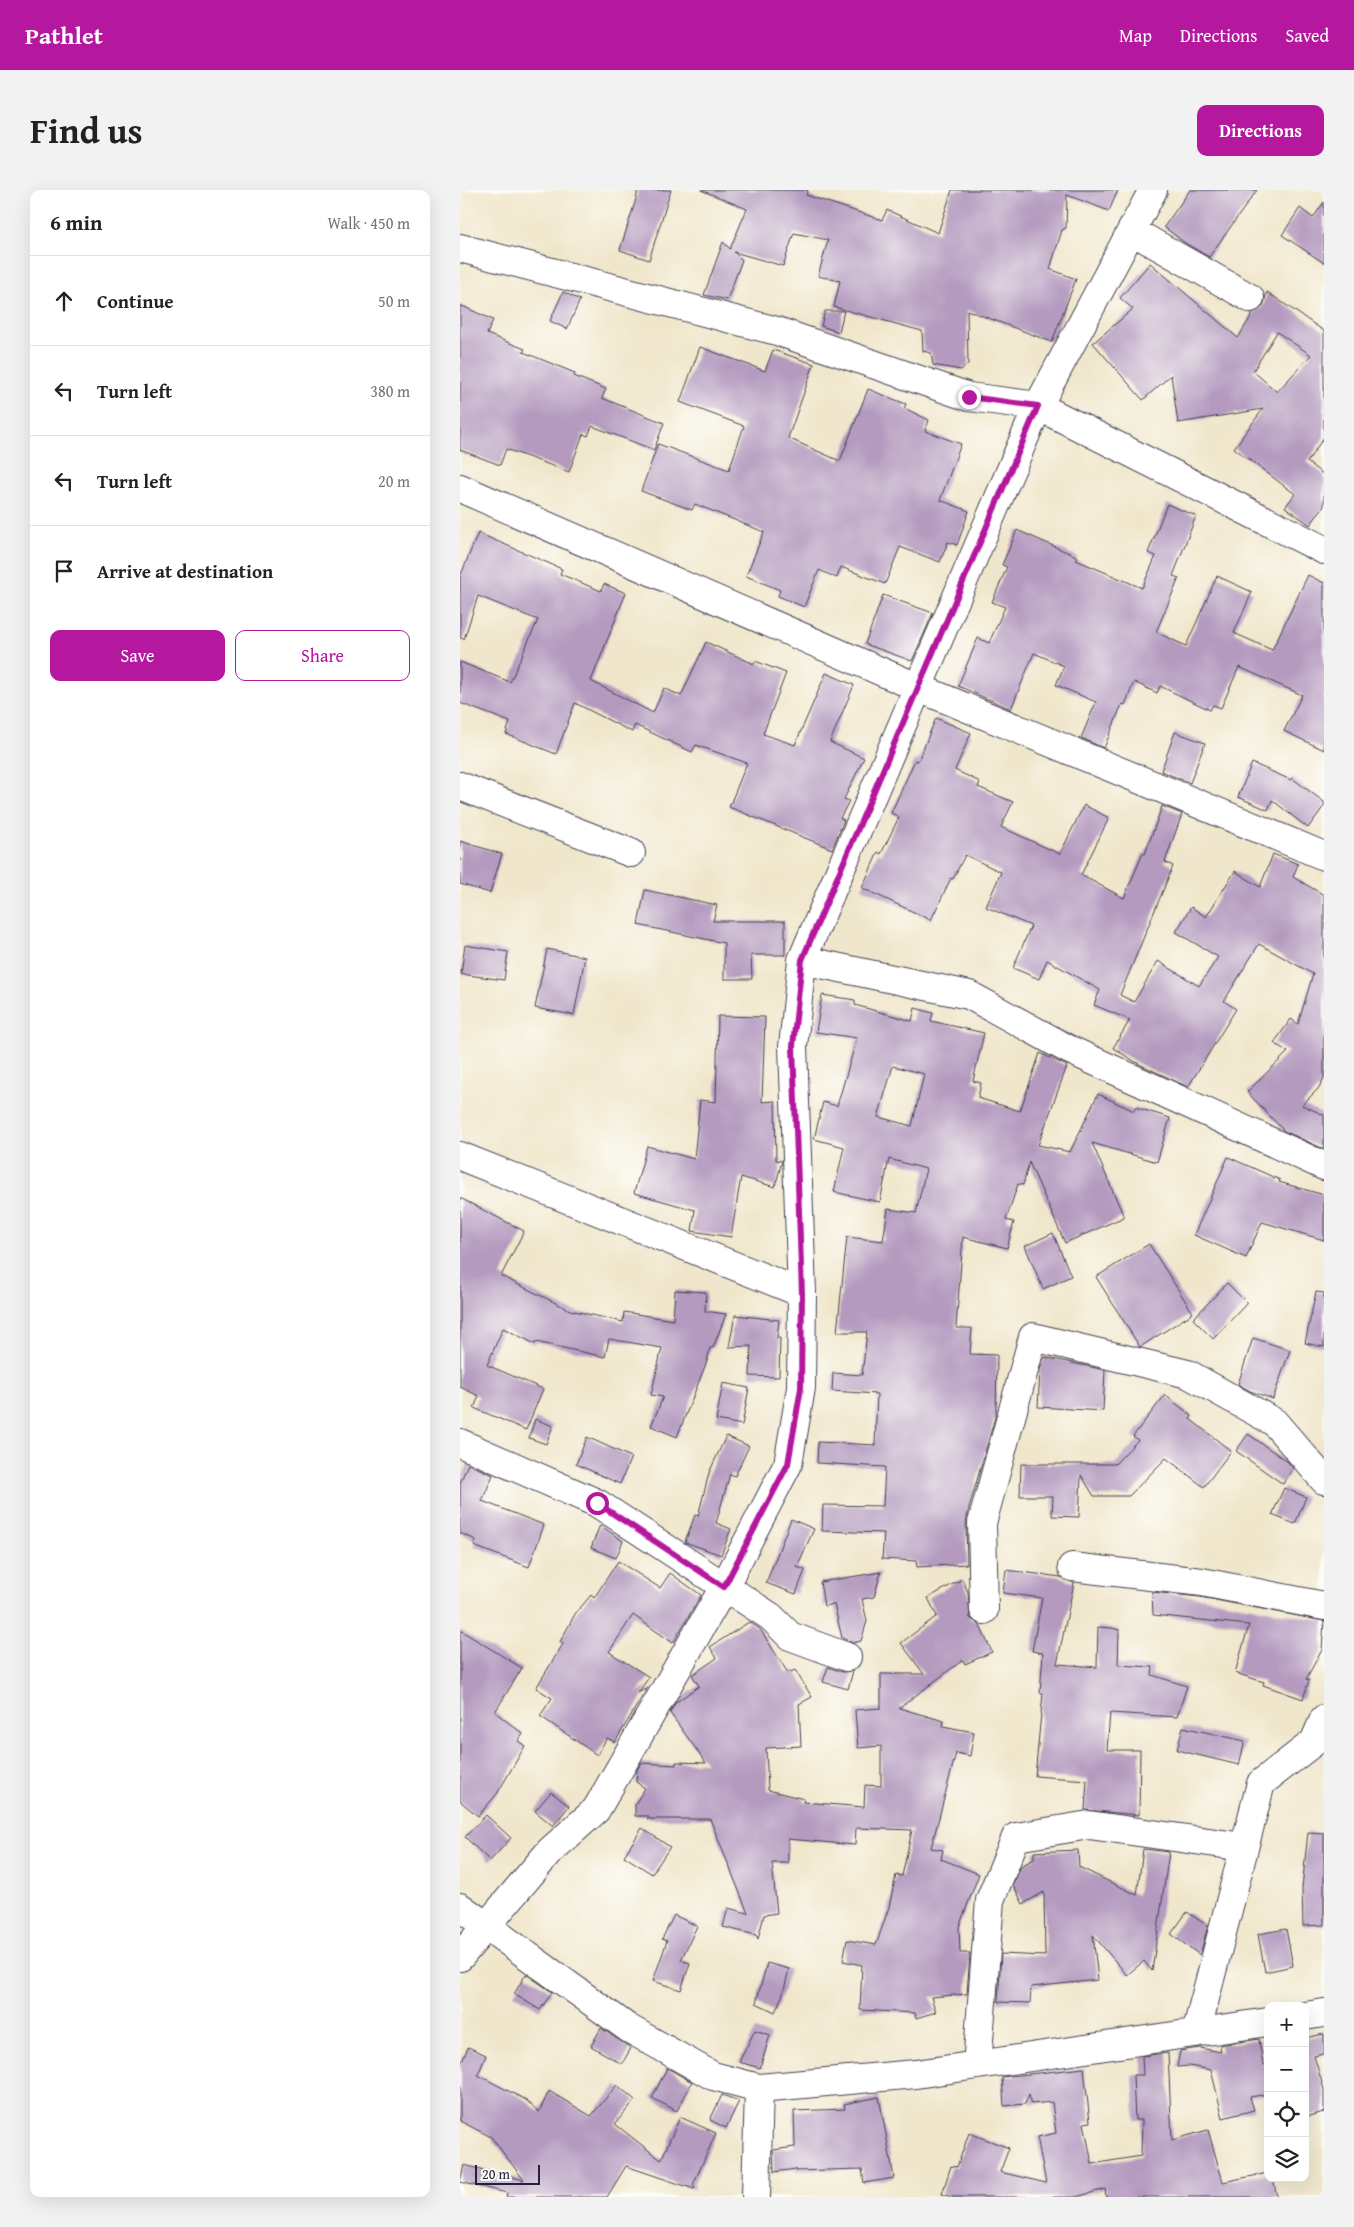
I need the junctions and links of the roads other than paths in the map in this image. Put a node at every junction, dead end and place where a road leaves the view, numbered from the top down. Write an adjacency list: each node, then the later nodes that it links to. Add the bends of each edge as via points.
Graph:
1 (1153, 190): 2 (street)
2 (1132, 231): 4 (street); 5 (street)
3 (460, 248): 5 (street, via 776,331 969,397)
4 (1250, 298)
5 (1038, 406): 7 (street); 8 (street)
6 (460, 488): 8 (street)
7 (1324, 550)
8 (919, 688): 11 (street); 12 (street)
9 (460, 786): 10 (street)
10 (631, 853)
11 (1324, 856)
12 (802, 960): 14 (street, via 969,995 1068,1049); 15 (street, via 793,1046)
13 (460, 1156): 15 (street)
14 (1324, 1166)
15 (802, 1294): 19 (street, via 801,1388 788,1464)
16 (460, 1443): 19 (street, via 597,1503)
17 (1324, 1480): 21 (street, via 1274,1422 1188,1374 1033,1337 982,1523)
18 (1072, 1567): 20 (street, via 1202,1582)
19 (724, 1587): 22 (street, via 771,1617 790,1636); 26 (street, via 596,1810 550,1852)
20 (1324, 1606)
21 (984, 1610)
22 (847, 1657)
23 (1324, 1719): 24 (street, via 1314,1742 1261,1783)
24 (1244, 1848): 31 (street); 32 (street, via 1088,1825 1016,1837 990,1900)
25 (460, 1907): 26 (street)
26 (487, 1927): 27 (street); 33 (street, via 628,2028 713,2076)
27 (460, 1957)
28 (1324, 2013): 29 (street)
29 (1309, 2015)
30 (1264, 2023): 31 (street)
31 (1196, 2033): 32 (street)
32 (977, 2065): 33 (street, via 916,2074)
33 (759, 2088): 34 (street)
34 (756, 2197)

